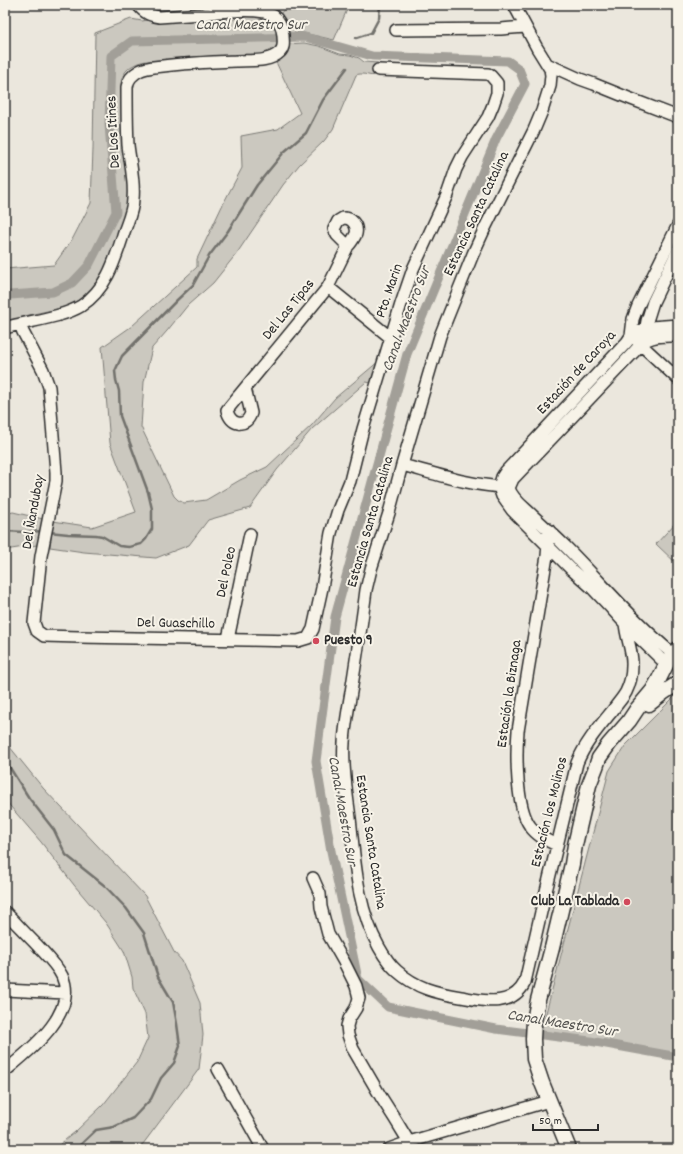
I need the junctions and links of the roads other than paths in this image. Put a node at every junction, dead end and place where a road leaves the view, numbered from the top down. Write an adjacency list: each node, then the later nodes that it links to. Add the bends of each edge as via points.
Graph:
1 (514, 5): 3 (street, Estancia Santa Catalina)
2 (139, 7): 13 (street, De Los Itines, via 150,15 159,17 206,14 234,16 255,11 268,14 274,16 281,24 284,44 279,53 268,58 147,68 129,79 128,144 133,198 131,212 109,274 102,286 80,306 61,314)
3 (525, 28): 4 (street); 5 (street, Estancia Santa Catalina)
4 (396, 30)
5 (548, 64): 7 (street); 23 (street, Estancia Santa Catalina, via 551,80 542,111 484,230 440,336)
6 (378, 70): 19 (street, Pto. Marin, via 488,74 494,79 497,88 488,117 456,169 447,195 413,269)
7 (678, 117)
8 (678, 225): 17 (street, Estación de Caroya, via 638,306)
9 (348, 246): 11 (street, Del Las Tipas)
10 (678, 250): 12 (street, Estación de Caroya)
11 (328, 287): 19 (street); 22 (street, Del Las Tipas)
12 (651, 309): 14 (street, via 658,319); 16 (street, Estación de Caroya)
13 (20, 324): 15 (street, De Los Itines); 30 (street, Del Ñandubay, via 43,370 51,395 56,481 41,556 34,623 37,631)
14 (673, 325): 16 (street)
15 (5, 328)
16 (646, 328): 17 (street); 20 (street, Estación de Caroya)
17 (631, 336): 20 (street); 24 (street, Estación de Caroya, via 622,349 506,470 502,477)
18 (678, 336): 20 (street, via 649,338)
19 (391, 338): 31 (street, Pto. Marin, via 350,481 331,533 314,629)
20 (641, 344): 21 (street); 24 (street, Estación de Caroya)
21 (678, 379)
22 (245, 388)
23 (402, 466): 24 (street, via 472,483); 42 (street, Estancia Santa Catalina, via 366,590 344,742 344,773 360,894 370,929 381,950 391,965 413,982 431,991 488,1001)
24 (504, 487): 25 (street); 28 (street, via 502,496)
25 (549, 530): 27 (street); 28 (street, Estación la Biznaga)
26 (250, 534): 32 (street, Del Poleo)
27 (565, 546): 28 (street); 29 (street)
28 (550, 552): 29 (street); 37 (street, Estación la Biznaga, via 518,732 517,761 520,798 526,819 532,830)
29 (628, 619): 33 (street); 37 (street, Estación los Molinos, via 626,633 632,657 629,685 580,756)
30 (44, 636): 32 (street, Del Guaschillo)
31 (308, 638): 32 (street, Del Guaschillo)
32 (228, 640)
33 (672, 656): 34 (main road, via 672,674); 36 (main road, via 653,690)
34 (678, 678)
35 (678, 683): 36 (main road)
36 (629, 721): 45 (main road, via 599,758 589,785 544,961 534,1021 533,1053)
37 (557, 845): 42 (street, Estación los Molinos, via 525,982)
38 (313, 878): 46 (street, via 320,894 328,934 356,986 359,998 347,1026 353,1049)
39 (5, 912): 41 (street, via 58,969)
40 (5, 990): 41 (street)
41 (65, 993): 44 (street, via 64,1003 53,1024)
42 (515, 995)
43 (218, 1070): 47 (street)
44 (5, 1071)
45 (549, 1101): 46 (street); 49 (main road)
46 (409, 1142): 48 (street)
47 (263, 1149)
48 (389, 1149)
49 (569, 1149)

